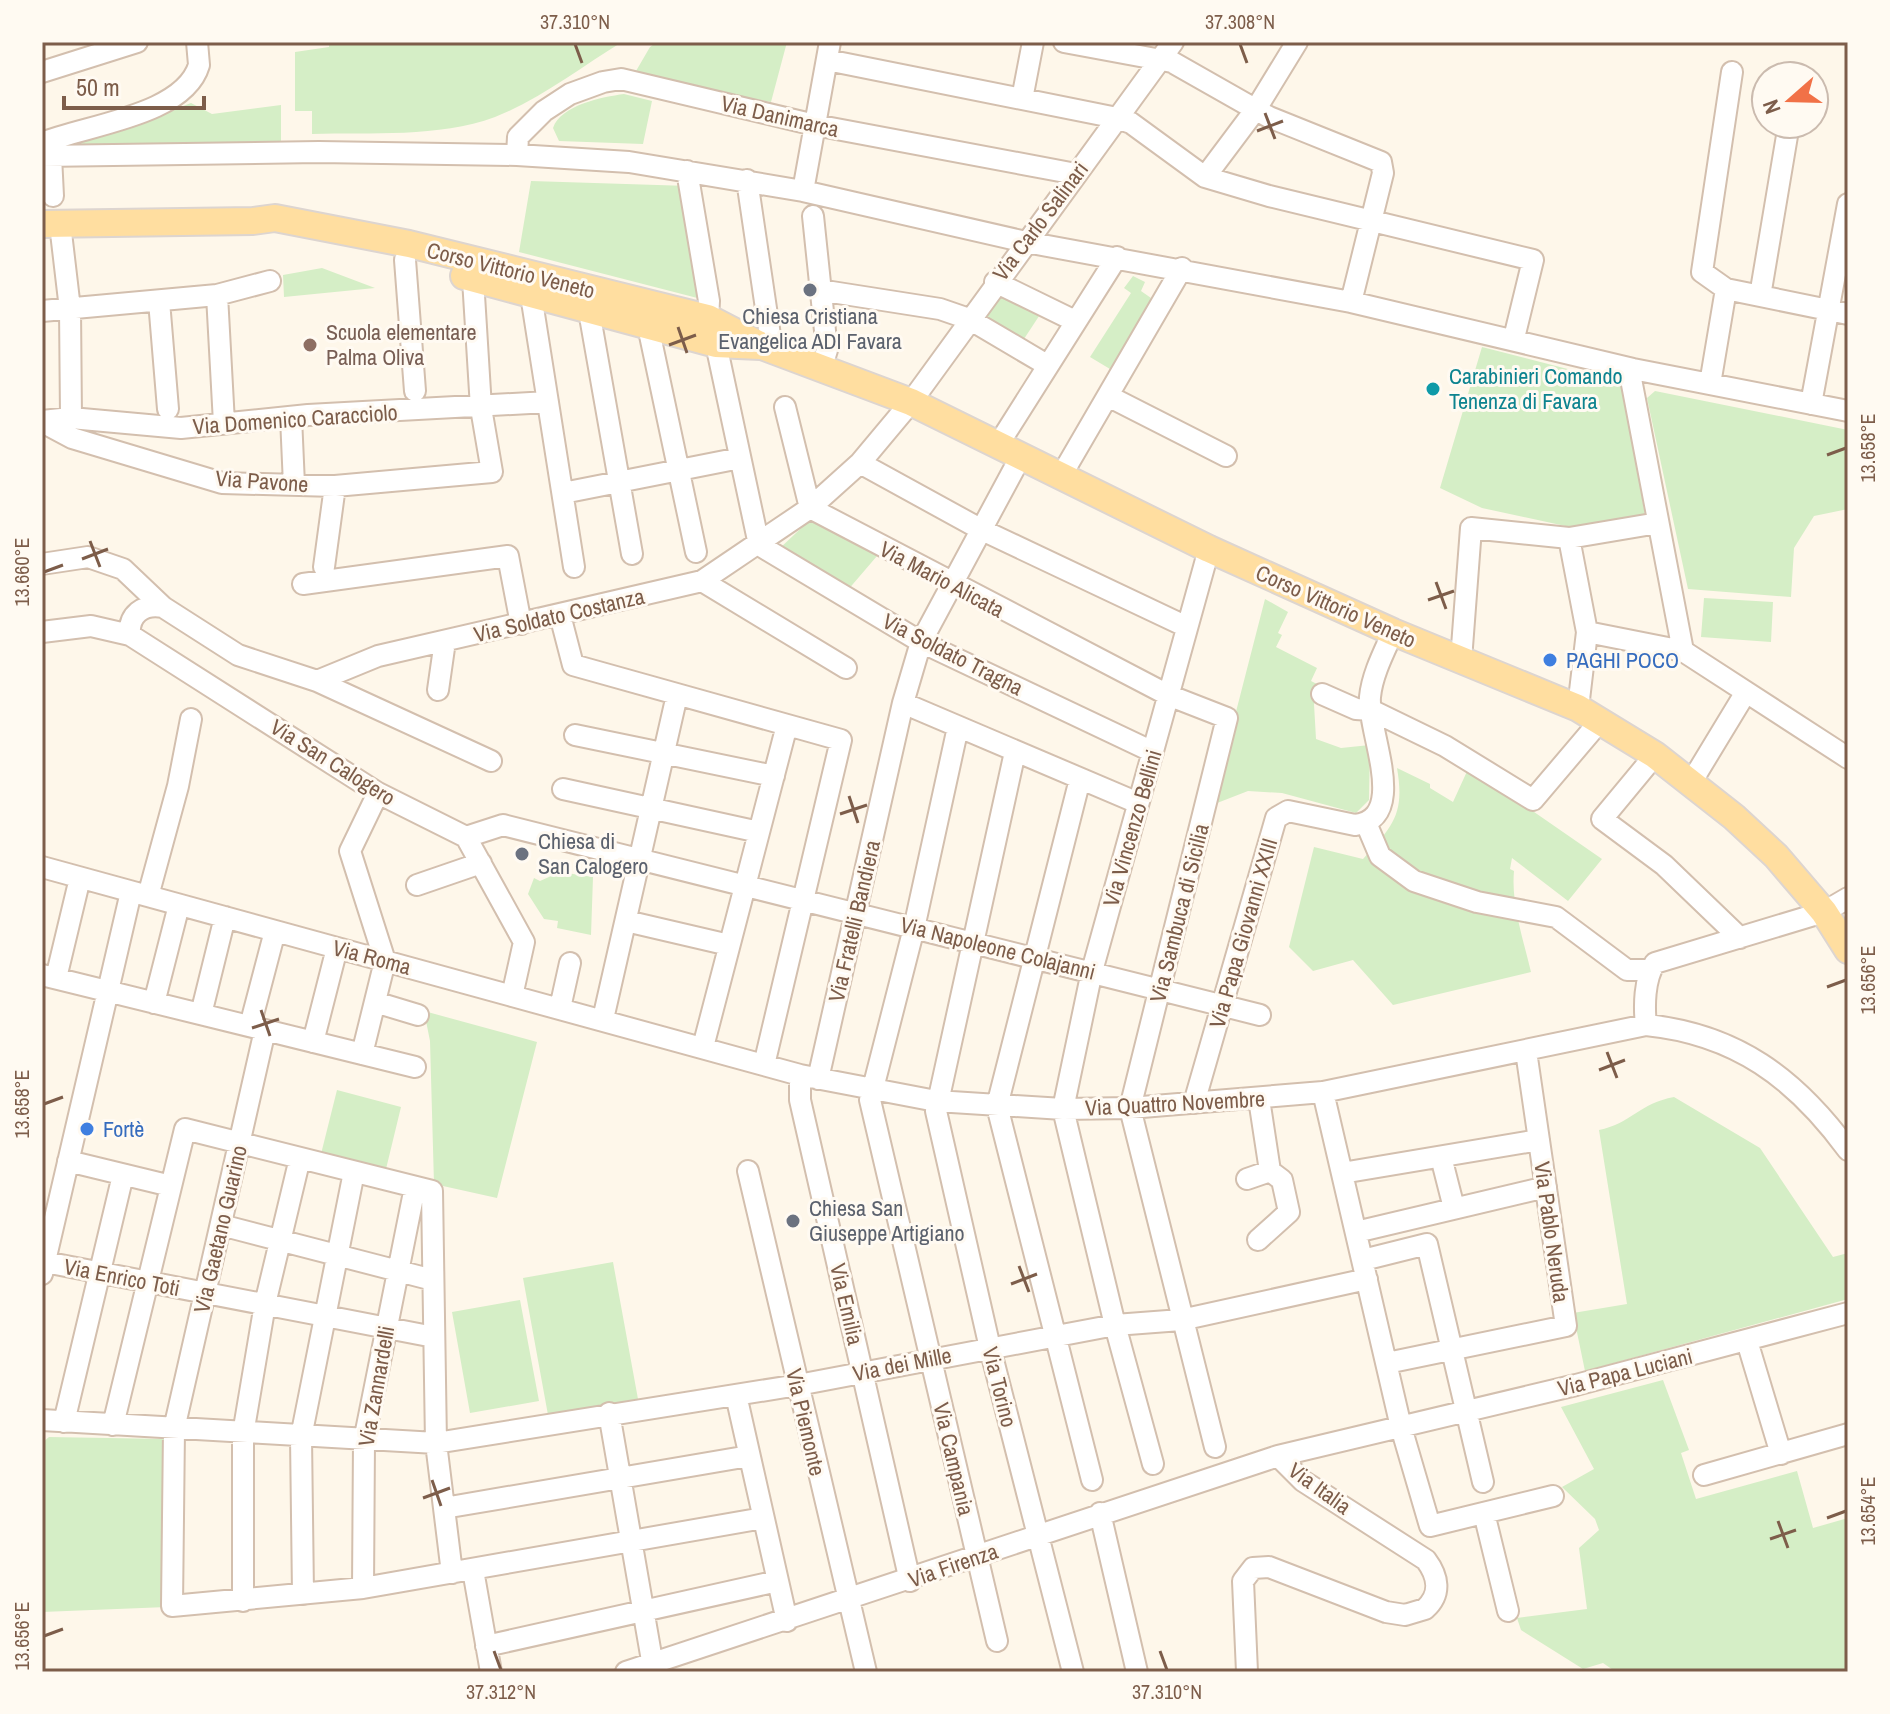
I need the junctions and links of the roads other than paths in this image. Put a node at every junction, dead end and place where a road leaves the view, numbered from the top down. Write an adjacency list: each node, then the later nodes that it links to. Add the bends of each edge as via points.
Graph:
1 (137, 42): 9 (street)
2 (197, 42): 16 (street, via 199,65 183,91)
3 (1033, 42): 11 (street)
4 (1064, 42): 8 (street)
5 (1173, 42): 8 (street, Via Carlo Salinari)
6 (1291, 44): 12 (street)
7 (828, 51): 11 (street); 14 (street)
8 (1160, 61): 12 (street, via 1172,62); 13 (street, Via Carlo Salinari)
9 (42, 72)
10 (1732, 72): 36 (street, via 1702,272)
11 (1022, 99): 13 (street)
12 (1256, 109): 20 (street); 26 (street, via 1381,162)
13 (1117, 118): 19 (street, Via Carlo Salinari); 20 (street)
14 (815, 125): 17 (street, Via Danimarca, via 621,79 583,88 552,105 518,137); 19 (street, Via Danimarca); 22 (street)
15 (1786, 140): 40 (street)
16 (45, 152): 17 (street); 23 (street)
17 (517, 155): 18 (street)
18 (687, 171): 21 (street); 47 (street)
19 (1076, 174): 29 (street, Via Carlo Salinari)
20 (1205, 177): 26 (street)
21 (747, 180): 22 (street); 53 (street)
22 (803, 191): 29 (street)
23 (53, 196)
24 (1848, 204): 46 (street)
25 (813, 216): 37 (street)
26 (1372, 219): 42 (street); 51 (street, via 1533,260)
27 (253, 221): 28 (main road, Corso Vittorio Veneto); 31 (main road, Corso Vittorio Veneto, via 273,233); 47 (main road, Corso Vittorio Veneto, via 275,218 409,244)
28 (51, 224): 43 (street)
29 (1026, 242): 30 (street); 35 (street, Via Carlo Salinari)
30 (1117, 257): 32 (street); 49 (street, Via Fratelli Bandiera)
31 (405, 260): 33 (main road, Corso Vittorio Veneto); 58 (street)
32 (1182, 268): 42 (street); 59 (street)
33 (473, 279): 39 (main road, Corso Vittorio Veneto); 64 (street)
34 (270, 281): 38 (street)
35 (995, 282): 48 (street, Via Carlo Salinari); 49 (street)
36 (1726, 289): 40 (street); 57 (street)
37 (819, 290): 48 (street, via 940,309); 55 (street, via 827,350)
38 (217, 295): 41 (street); 70 (street)
39 (531, 295): 45 (main road, Corso Vittorio Veneto); 60 (street)
40 (1760, 296): 46 (street)
41 (159, 301): 43 (street); 65 (street)
42 (1351, 302): 51 (street)
43 (70, 309): 44 (street); 68 (street)
44 (42, 311)
45 (589, 311): 50 (main road, Corso Vittorio Veneto); 77 (street)
46 (1838, 312): 62 (street)
47 (708, 318): 53 (main road, Corso Vittorio Veneto)
48 (969, 319): 54 (street); 61 (street, Via Carlo Salinari)
49 (1075, 321): 54 (street, Via Fratelli Bandiera)
50 (648, 326): 52 (main road, Corso Vittorio Veneto); 75 (street)
51 (1514, 338): 56 (street)
52 (716, 344): 53 (main road, Corso Vittorio Veneto); 73 (street)
53 (767, 348): 55 (main road, Corso Vittorio Veneto)
54 (1047, 365): 71 (street, Via Fratelli Bandiera)
55 (822, 366): 61 (main road, Corso Vittorio Veneto)
56 (1633, 369): 57 (street); 82 (street)
57 (1710, 384): 62 (street)
58 (415, 391)
59 (1108, 396): 72 (street); 76 (street)
60 (548, 402): 64 (street, Via Domenico Caracciolo); 80 (street)
61 (911, 402): 71 (main road, Corso Vittorio Veneto); 74 (street, Via Soldato Costanza)
62 (1811, 404): 66 (street)
63 (785, 407): 81 (street)
64 (481, 408): 67 (street, Via Domenico Caracciolo); 79 (street, Via Pavone, via 492,472)
65 (168, 409)
66 (1848, 411)
67 (291, 417): 70 (street, Via Domenico Caracciolo); 78 (street)
68 (71, 418): 69 (street, Via Domenico Caracciolo); 70 (street, Via Domenico Caracciolo, via 181,428)
69 (42, 422): 78 (street, Via Pavone, via 72,438 222,483)
70 (224, 423)
71 (1009, 451): 76 (main road, Corso Vittorio Veneto); 83 (street, Via Fratelli Bandiera)
72 (1226, 456)
73 (740, 458): 75 (street); 85 (street)
74 (860, 463): 81 (street, Via Soldato Costanza); 83 (street)
75 (679, 470): 77 (street); 88 (street)
76 (1061, 476): 87 (main road, Corso Vittorio Veneto)
77 (620, 482): 80 (street); 89 (street)
78 (294, 485): 79 (street, Via Pavone)
79 (335, 486): 92 (street)
80 (563, 493): 93 (street)
81 (810, 508): 85 (street, Via Soldato Costanza); 96 (street, Via Mario Alicata)
82 (1658, 523): 84 (street); 107 (street)
83 (982, 530): 96 (street, Via Fratelli Bandiera); 100 (street)
84 (1569, 538): 103 (street); 108 (street, via 1471,528)
85 (759, 545): 94 (street, Via Soldato Costanza); 106 (street, Via Soldato Tragna)
86 (42, 549): 90 (street)
87 (1209, 549): 100 (street, Via Vincenzo Bellini); 102 (main road, Corso Vittorio Veneto)
88 (696, 552)
89 (632, 554)
90 (88, 557): 91 (street); 97 (street, via 123,569)
91 (42, 564)
92 (324, 567)
93 (574, 567)
94 (702, 581): 98 (street, Via Soldato Costanza); 109 (street)
95 (303, 584): 99 (street, via 508,556)
96 (951, 585): 106 (street, Via Fratelli Bandiera); 115 (street, Via Mario Alicata)
97 (163, 607): 104 (street, via 139,611 131,620); 110 (street, via 238,655)
98 (560, 615): 99 (street, Via Soldato Costanza); 114 (street, via 573,665)
99 (521, 624): 105 (street, Via Soldato Costanza)
100 (1187, 627): 115 (street, Via Vincenzo Bellini)
101 (42, 632): 104 (street, Via San Calogero, via 91,626)
102 (1393, 632): 108 (main road, Corso Vittorio Veneto); 117 (street, via 1371,691)
103 (1587, 632): 107 (street); 118 (street)
104 (130, 635): 134 (street, Via San Calogero)
105 (445, 641): 110 (street, Via Soldato Costanza, via 378,656); 111 (street)
106 (921, 642): 116 (street, Via Fratelli Bandiera); 126 (street, Via Soldato Tragna)
107 (1683, 651): 112 (street)
108 (1461, 660): 118 (main road, Corso Vittorio Veneto)
109 (846, 668)
110 (317, 681): 129 (street)
111 (438, 690)
112 (1746, 692): 128 (street); 132 (street)
113 (1322, 694): 117 (street)
114 (677, 695): 121 (street); 124 (street)
115 (1168, 695): 119 (street, Via Mario Alicata); 126 (street, Via Vincenzo Bellini)
116 (903, 703): 122 (street); 151 (street, Via Fratelli Bandiera)
117 (1371, 710): 118 (street, via 1445,746 1533,800); 137 (street, via 1384,793 1381,807)
118 (1589, 714): 127 (main road, Corso Vittorio Veneto)
119 (1227, 718): 167 (street, Via Sambuca di Sicilia)
120 (191, 719): 146 (street, via 178,786)
121 (787, 725): 130 (street); 148 (street, via 841,740)
122 (958, 727): 125 (street); 154 (street, Via Campania)
123 (575, 735): 124 (street)
124 (665, 751): 130 (street); 136 (street)
125 (1015, 752): 131 (street); 157 (street)
126 (1153, 752): 135 (street, Via Vincenzo Bellini)
127 (1655, 755): 132 (main road, Corso Vittorio Veneto); 156 (street, via 1602,819 1664,865)
128 (1848, 758)
129 (491, 761)
130 (774, 776): 138 (street)
131 (1080, 779): 135 (street); 161 (street)
132 (1692, 781): 150 (main road, Corso Vittorio Veneto, via 1776,856)
133 (563, 789): 136 (street)
134 (378, 793): 139 (street, Via San Calogero); 162 (street, via 350,851)
135 (1138, 803): 165 (street, Via Vincenzo Bellini)
136 (653, 807): 138 (street); 140 (street)
137 (1366, 823): 164 (street, via 1380,856 1414,881 1477,902 1556,917 1627,970); 172 (street, Via Papa Giovanni XXIII, via 1288,811 1278,814)
138 (759, 832): 145 (street)
139 (466, 837): 140 (street, Via Napoleone Colajanni, via 503,825); 141 (street)
140 (641, 861): 145 (street, Via Napoleone Colajanni); 153 (street)
141 (481, 863): 144 (street); 169 (street, via 524,942)
142 (42, 867): 143 (street, Via Roma)
143 (80, 878): 146 (street, Via Roma); 166 (street)
144 (417, 885)
145 (745, 887): 148 (street, Via Napoleone Colajanni); 158 (street)
146 (139, 894): 149 (street, Via Roma); 168 (street)
147 (1848, 898): 150 (street)
148 (803, 901): 151 (street, Via Napoleone Colajanni); 184 (street)
149 (179, 905): 152 (street, Via Roma); 171 (street)
150 (1824, 912): 156 (street); 160 (main road, Corso Vittorio Veneto)
151 (856, 914): 154 (street, Via Napoleone Colajanni); 186 (street, Via Fratelli Bandiera)
152 (225, 917): 155 (street, Via Roma); 174 (street)
153 (626, 921): 158 (street); 177 (street)
154 (914, 928): 157 (street, Via Napoleone Colajanni); 187 (street, Via Campania)
155 (275, 931): 159 (street, Via Roma); 179 (street, Via Gaetano Guarino)
156 (1740, 938): 164 (street, via 1662,959)
157 (972, 941): 161 (street, Via Napoleone Colajanni); 190 (street)
158 (729, 945): 181 (street)
159 (337, 948): 162 (street, Via Roma); 180 (street)
160 (1848, 950)
161 (1036, 958): 165 (street, Via Napoleone Colajanni); 192 (street)
162 (385, 961): 169 (street, Via Roma); 170 (street)
163 (570, 963): 173 (street)
164 (1650, 970): 178 (street)
165 (1092, 971): 167 (street, Via Napoleone Colajanni); 194 (street, Via Vincenzo Bellini)
166 (49, 976): 168 (street)
167 (1161, 989): 172 (street, Via Napoleone Colajanni); 193 (street, Via Sambuca di Sicilia)
168 (107, 991): 171 (street); 200 (street)
169 (512, 996): 173 (street, Via Roma)
170 (375, 1002): 175 (street); 183 (street)
171 (154, 1003): 174 (street)
172 (1221, 1005): 176 (street, Via Napoleone Colajanni); 191 (street, Via Papa Giovanni XXIII)
173 (560, 1008): 177 (street, Via Roma)
174 (201, 1014): 179 (street)
175 (418, 1015)
176 (1260, 1015)
177 (603, 1019): 181 (street, Via Roma)
178 (1646, 1025): 182 (street, Via Quattro Novembre); 197 (street, via 1698,1033 1752,1057 1784,1081)
179 (258, 1028): 180 (street); 196 (street, Via Gaetano Guarino)
180 (313, 1042): 183 (street)
181 (703, 1047): 184 (street, Via Quattro Novembre)
182 (1526, 1051): 188 (street, Via Quattro Novembre); 195 (street, Via Pablo Neruda)
183 (362, 1054): 185 (street)
184 (764, 1065): 186 (street, Via Quattro Novembre)
185 (415, 1067)
186 (809, 1077): 187 (street, Via Quattro Novembre); 236 (street, Via Emilia, via 800,1100)
187 (873, 1090): 190 (street, Via Quattro Novembre); 234 (street, Via Campania, via 870,1100)
188 (1323, 1092): 189 (street, Via Quattro Novembre); 204 (street)
189 (1259, 1099): 191 (street, Via Quattro Novembre); 202 (street)
190 (936, 1101): 192 (street, Via Quattro Novembre); 232 (street, Via Torino)
191 (1194, 1103): 193 (street, Via Quattro Novembre)
192 (997, 1106): 194 (street, Via Quattro Novembre); 229 (street)
193 (1130, 1108): 194 (street, Via Quattro Novembre); 226 (street)
194 (1063, 1109): 227 (street)
195 (1539, 1140): 198 (street); 208 (street, Via Pablo Neruda)
196 (239, 1143): 199 (street); 207 (street, via 185,1129); 211 (street, Via Gaetano Guarino)
197 (1848, 1150)
198 (1441, 1157): 204 (street); 210 (street)
199 (300, 1158): 203 (street); 213 (street)
200 (68, 1161): 205 (street); 216 (street)
201 (748, 1171): 237 (street, Via Piemonte)
202 (1270, 1171): 206 (street); 214 (street, via 1282,1180 1289,1212)
203 (354, 1172): 209 (street); 215 (street)
204 (1342, 1173): 212 (street)
205 (123, 1175): 207 (street); 219 (street)
206 (1247, 1179)
207 (171, 1186): 221 (street)
208 (1546, 1187): 210 (street); 233 (street, Via Pablo Neruda, via 1566,1326)
209 (423, 1189): 218 (street, Via Zannardelli); 220 (street)
210 (1454, 1208): 212 (street)
211 (221, 1225): 213 (street); 222 (street, Via Gaetano Guarino)
212 (1356, 1232): 217 (street)
213 (281, 1240): 215 (street); 223 (street)
214 (1258, 1240)
215 (336, 1254): 218 (street); 224 (street)
216 (43, 1268): 219 (street, Via Enrico Toti)
217 (1365, 1269): 226 (street, Via dei Mille); 233 (street, Via dei Mille, via 1427,1244); 235 (street)
218 (398, 1271): 220 (street); 228 (street, Via Zannardelli)
219 (100, 1273): 221 (street, Via Enrico Toti); 242 (street)
220 (433, 1280): 230 (street)
221 (148, 1282): 222 (street, Via Enrico Toti); 243 (street)
222 (205, 1293): 223 (street, Via Enrico Toti); 245 (street, Via Gaetano Guarino)
223 (265, 1304): 224 (street, Via Enrico Toti); 246 (street)
224 (323, 1316): 228 (street, Via Enrico Toti); 248 (street)
225 (1847, 1319): 231 (street, Via Papa Luciani)
226 (1181, 1320): 227 (street, Via dei Mille); 251 (street)
227 (1115, 1325): 229 (street, Via dei Mille); 255 (street)
228 (386, 1328): 230 (street, Via Enrico Toti); 249 (street, Via Zannardelli)
229 (1054, 1336): 232 (street, Via dei Mille); 258 (street)
230 (434, 1337): 250 (street)
231 (1747, 1341): 239 (street, Via Papa Luciani); 252 (street)
232 (990, 1348): 234 (street, Via dei Mille); 265 (street, Via Torino)
233 (1452, 1349): 235 (street, Via Pablo Neruda); 239 (street)
234 (930, 1358): 236 (street, Via dei Mille); 267 (street, Via Campania)
235 (1387, 1363): 244 (street)
236 (862, 1372): 237 (street, Via dei Mille); 271 (street, Via Emilia)
237 (798, 1385): 238 (street, Via dei Mille); 274 (street, Via Piemonte)
238 (736, 1395): 240 (street, Via dei Mille); 253 (street)
239 (1467, 1411): 244 (street, Via Papa Luciani); 259 (street)
240 (609, 1413): 250 (street, Via dei Mille); 257 (street)
241 (42, 1420): 242 (street, Via dei Mille)
242 (64, 1422): 243 (street, Via dei Mille)
243 (113, 1425): 245 (street, Via dei Mille)
244 (1401, 1427): 254 (street, Via Italia); 263 (street, via 1430,1526)
245 (174, 1429): 246 (street, Via dei Mille); 275 (street, Via Gaetano Guarino, via 172,1606)
246 (243, 1434): 248 (street, Via dei Mille); 275 (street)
247 (1848, 1434): 252 (street)
248 (301, 1437): 249 (street, Via dei Mille); 273 (street)
249 (364, 1441): 250 (street, Via dei Mille); 272 (street, Via Zannardelli)
250 (436, 1443): 261 (street)
251 (1215, 1447)
252 (1781, 1454): 256 (street)
253 (749, 1456): 257 (street); 264 (street)
254 (1278, 1456): 262 (street, Via Firenza); 287 (street, Via Italia, via 1303,1481 1426,1560 1437,1591 1425,1609 1395,1614 1269,1567 1253,1568 1243,1581)
255 (1153, 1464)
256 (1704, 1475)
257 (620, 1478): 261 (street); 266 (street)
258 (1092, 1480)
259 (1483, 1482)
260 (1553, 1496): 263 (street)
261 (444, 1508): 269 (street)
262 (1100, 1513): 265 (street, Via Firenza); 286 (street)
263 (1484, 1513): 276 (street)
264 (763, 1518): 266 (street); 270 (street)
265 (1039, 1535): 267 (street, Via Firenza); 285 (street, Via Torino)
266 (631, 1541): 268 (street); 277 (street)
267 (977, 1557): 271 (street, Via Firenza); 279 (street, Via Campania)
268 (473, 1570): 269 (street); 280 (street)
269 (452, 1573): 272 (street)
270 (778, 1581): 277 (street); 278 (street)
271 (910, 1581): 274 (street, Via Firenza)
272 (363, 1588): 273 (street)
273 (303, 1594): 275 (street)
274 (848, 1600): 278 (street, Via Firenza); 284 (street, Via Piemonte)
275 (243, 1601)
276 (1508, 1611)
277 (643, 1613): 280 (street); 281 (street)
278 (787, 1621): 281 (street, Via Firenza)
279 (997, 1641)
280 (486, 1646): 282 (street)
281 (653, 1668): 283 (street, Via Firenza)
282 (491, 1672)
283 (626, 1672)
284 (866, 1672)
285 (1073, 1672)
286 (1137, 1672)
287 (1247, 1672)

